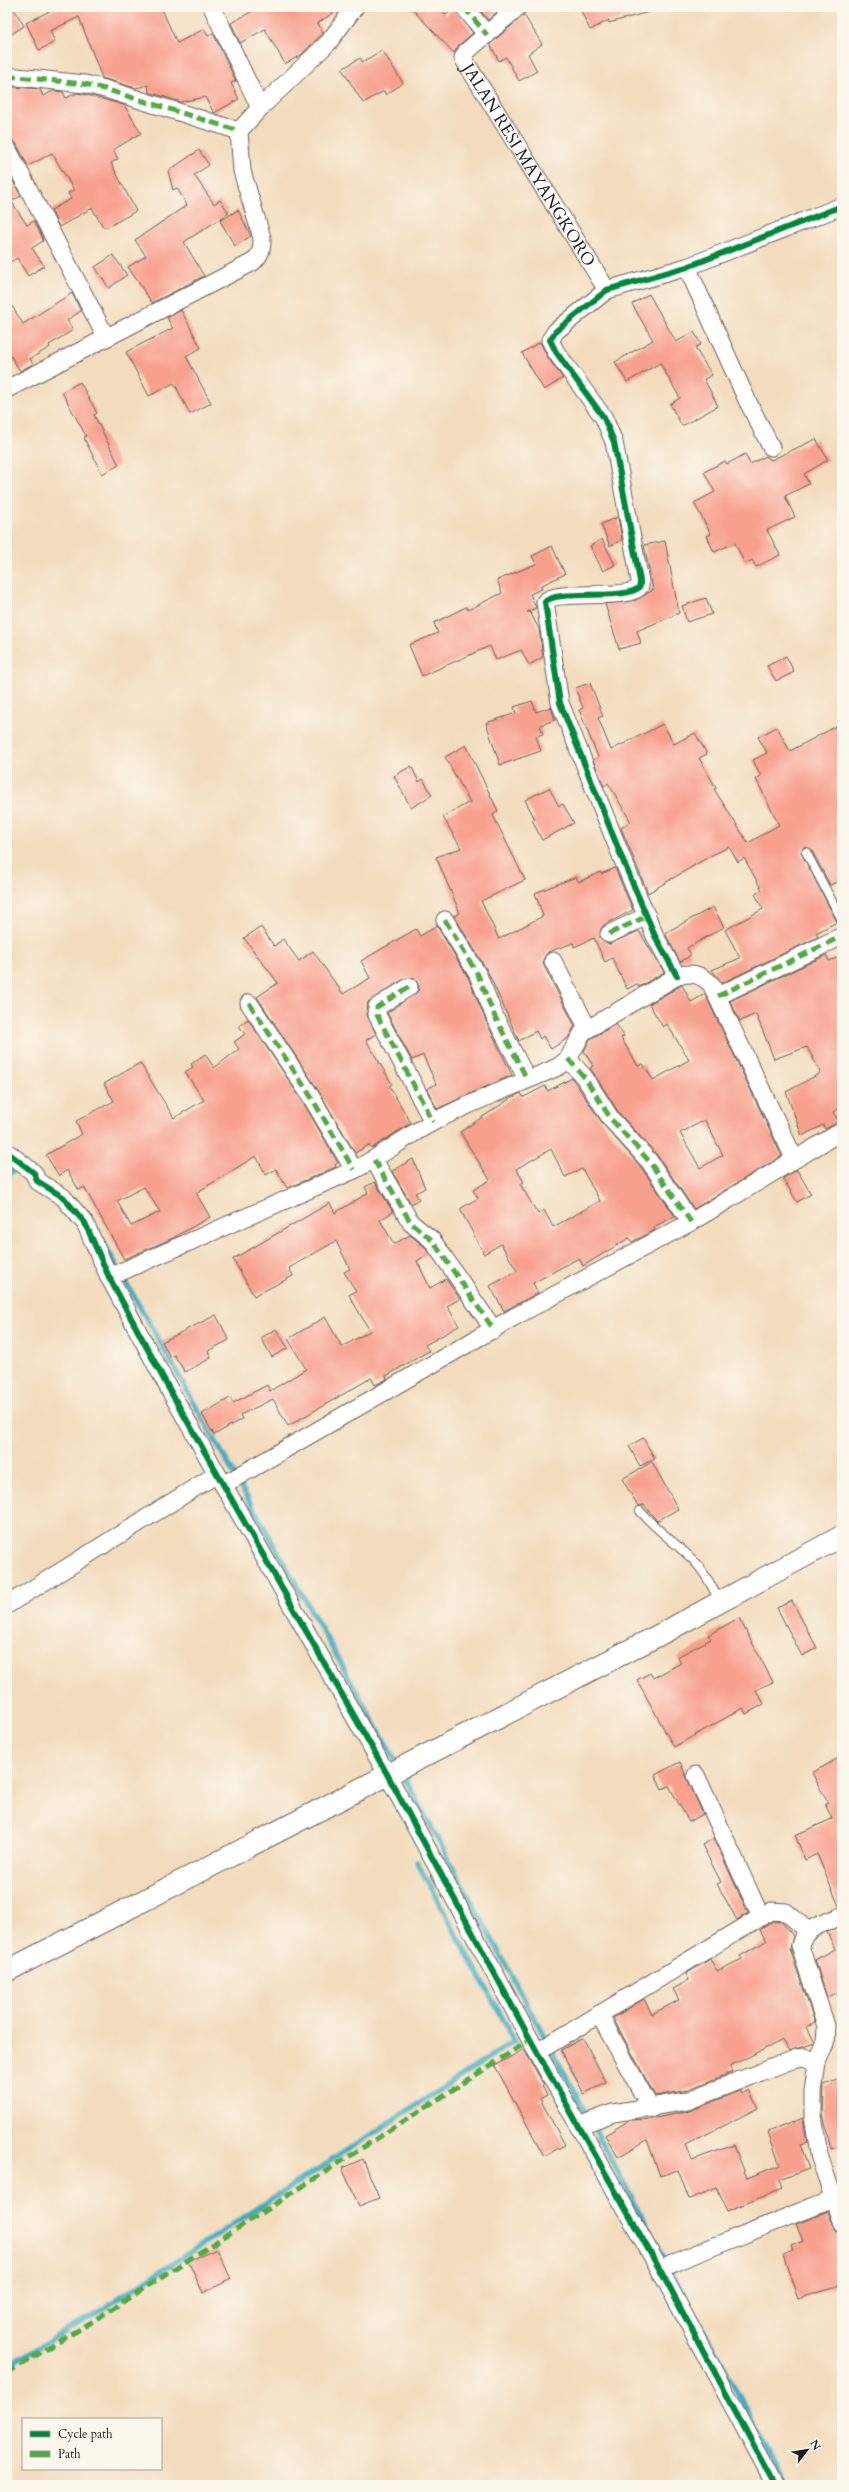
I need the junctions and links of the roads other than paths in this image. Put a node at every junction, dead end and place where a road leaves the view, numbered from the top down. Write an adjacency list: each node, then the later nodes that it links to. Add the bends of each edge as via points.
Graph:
1 (212, 7): 7 (street)
2 (355, 7): 7 (street, via 328,43)
3 (464, 7): 5 (street)
4 (518, 7): 5 (street)
5 (487, 35): 12 (street, JALAN RESI MAYANGKORO, via 466,52 463,58)
6 (7, 76): 8 (street, via 98,87)
7 (260, 108): 8 (street)
8 (239, 131): 13 (street, via 242,171 262,238 260,254 253,262)
9 (7, 148): 13 (street)
10 (842, 206): 11 (street)
11 (687, 267): 12 (street); 15 (street)
12 (607, 290): 17 (street, via 556,331 550,340 604,418 614,442 640,586 634,591 600,596 554,596 548,599 545,605 560,703)
13 (106, 337): 14 (street)
14 (7, 389)
15 (771, 447)
16 (806, 852): 19 (lane)
17 (647, 916): 20 (street); 23 (street)
18 (445, 920): 29 (street, via 478,975 495,1017)
19 (842, 920)
20 (609, 934)
21 (842, 936): 25 (street)
22 (553, 961): 27 (street)
23 (678, 976): 25 (street, via 695,974 704,977); 27 (street)
24 (409, 987): 30 (street, via 382,1002 377,1007 377,1015)
25 (718, 996): 33 (street)
26 (249, 1004): 35 (street, via 310,1095)
27 (588, 1029): 28 (street, via 579,1036)
28 (568, 1059): 29 (street, via 558,1067); 36 (street, via 585,1078 611,1119 649,1161)
29 (527, 1079): 30 (street, via 475,1100)
30 (433, 1122): 34 (street)
31 (842, 1131): 33 (street)
32 (7, 1152): 37 (street, via 34,1173 37,1181 63,1197 75,1209)
33 (794, 1158): 36 (street)
34 (374, 1160): 35 (street); 38 (street, via 411,1223 432,1240)
35 (354, 1170): 37 (street)
36 (691, 1222): 38 (street)
37 (117, 1273): 39 (street)
38 (494, 1330): 39 (street)
39 (228, 1478): 43 (street); 44 (street)
40 (640, 1511): 42 (lane, via 659,1532 694,1561 706,1576)
41 (842, 1536): 42 (street)
42 (720, 1602): 44 (street)
43 (7, 1605)
44 (387, 1774): 49 (street); 51 (street)
45 (696, 1775): 47 (street)
46 (842, 1916): 48 (street)
47 (761, 1917): 48 (street, via 771,1911 781,1910); 50 (street)
48 (808, 1931): 52 (street, via 800,1946 827,2034 826,2044)
49 (7, 1971)
50 (599, 2014): 51 (street); 53 (street)
51 (542, 2050): 54 (street)
52 (817, 2062): 53 (street, via 804,2057 797,2058 687,2101); 55 (street, via 813,2092 815,2134)
53 (650, 2109): 54 (street)
54 (588, 2122): 57 (street)
55 (837, 2196): 56 (street); 57 (street)
56 (842, 2224)
57 (664, 2269): 58 (street)
58 (775, 2485)

